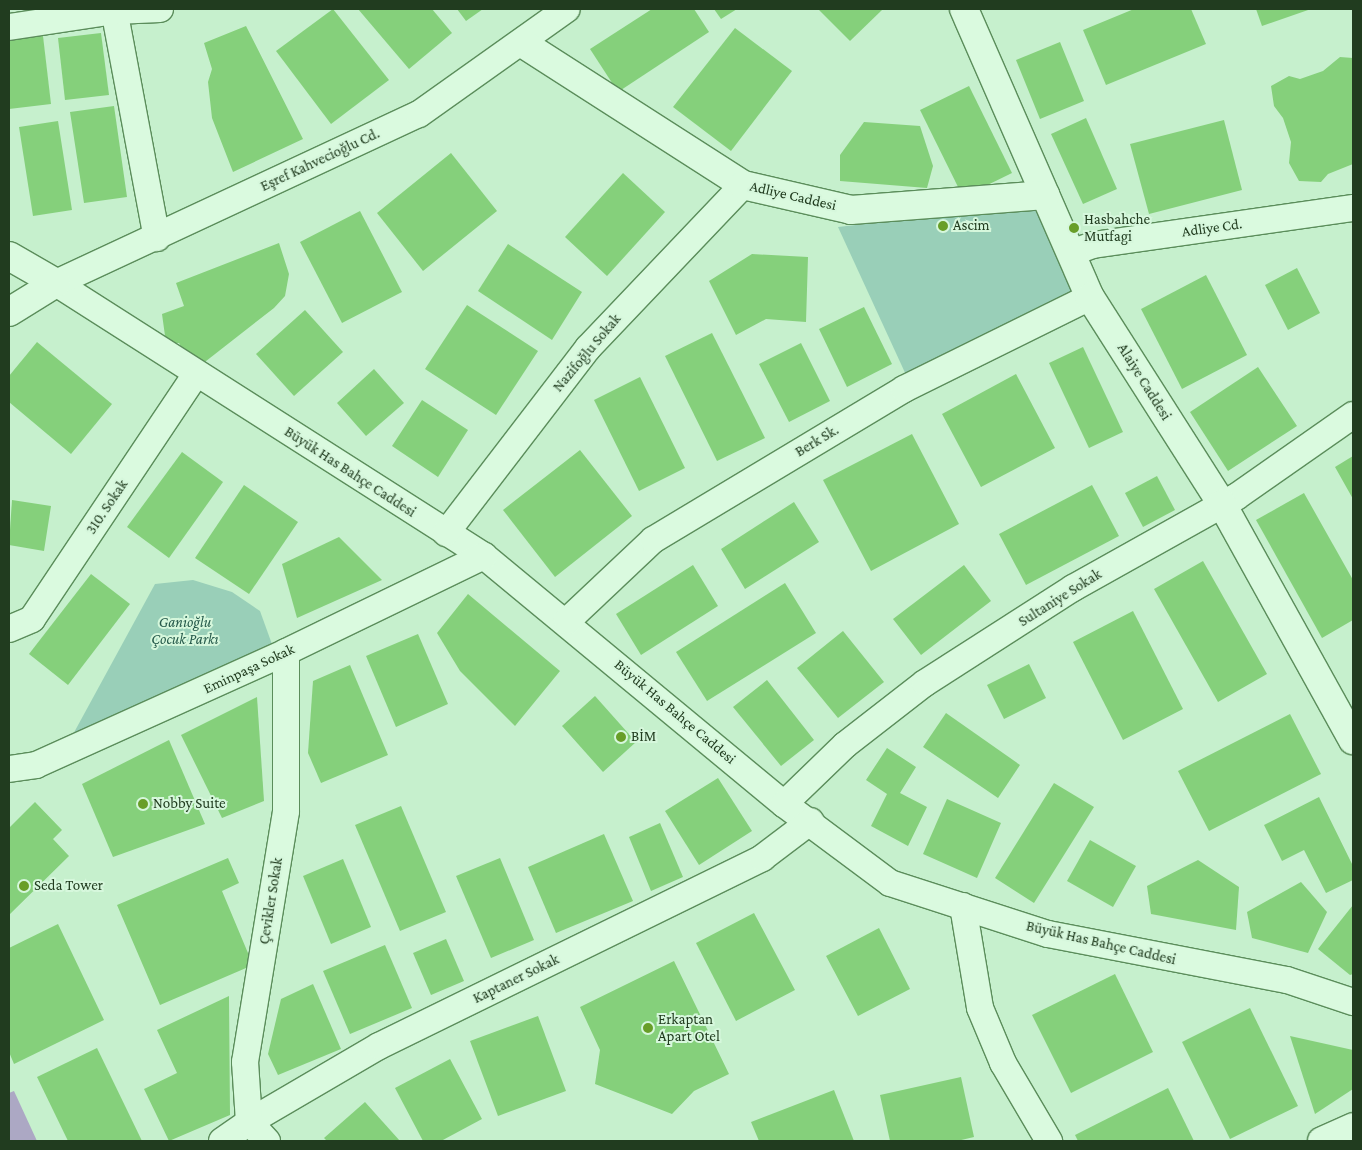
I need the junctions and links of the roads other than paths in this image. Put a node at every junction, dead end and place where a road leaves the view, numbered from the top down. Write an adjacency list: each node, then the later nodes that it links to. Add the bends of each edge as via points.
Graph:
1 (160, 9): 4 (street)
2 (567, 9): 6 (street, Eşref Kahvecioğlu Cd.)
3 (964, 9): 8 (street, Alaiye Caddesi)
4 (115, 10): 5 (street); 10 (street)
5 (9, 27)
6 (522, 43): 7 (street, Adliye Caddesi); 10 (street, Eşref Kahvecioğlu Cd., via 419,114)
7 (743, 186): 8 (street, Adliye Caddesi, via 851,210); 20 (street, Nazifoğlu Sokak, via 588,348)
8 (1045, 195): 11 (street, Alaiye Caddesi)
9 (1353, 208): 11 (street, Adliye Cd., via 1093,245)
10 (157, 238): 13 (street, Eşref Kahvecioğlu Cd.)
11 (1071, 253): 15 (street, Alaiye Caddesi)
12 (9, 256): 13 (street)
13 (56, 283): 14 (street, Eşref Kahvecioğlu Cd.); 16 (street, Eşref Kahvecioğlu Cd.); 17 (street, Büyük Has Bahçe Caddesi)
14 (9, 290)
15 (1090, 297): 19 (street, Alaiye Caddesi); 22 (street, Berk Sk., via 904,389 653,540)
16 (9, 312)
17 (196, 374): 20 (street, Büyük Has Bahçe Caddesi); 23 (street, 310. Sokak, via 32,619)
18 (1353, 415): 19 (street, Sultaniye Sokak)
19 (1222, 504): 25 (street, Alaiye Caddesi, via 1301,640); 27 (street, Sultaniye Sokak, via 1073,588 925,683 845,745)
20 (446, 533): 21 (street, Büyük Has Bahçe Caddesi)
21 (484, 556): 22 (street, Büyük Has Bahçe Caddesi); 24 (street, Eminpaşa Sokak)
22 (567, 621): 27 (street, Büyük Has Bahçe Caddesi)
23 (9, 629)
24 (286, 652): 26 (street, Eminpaşa Sokak, via 36,765); 31 (street, Çevikler Sokak, via 286,811 245,1062)
25 (1353, 740)
26 (9, 769)
27 (784, 804): 28 (street, Büyük Has Bahçe Caddesi)
28 (811, 821): 29 (street, Büyük Has Bahçe Caddesi, via 890,883); 31 (street, Kaptaner Sokak, via 762,858 379,1046)
29 (963, 906): 30 (street, Büyük Has Bahçe Caddesi, via 1048,934 1287,980); 35 (street, via 980,1008 1003,1063)
30 (1353, 1002)
31 (249, 1122): 33 (street, Kaptaner Sokak); 34 (street)
32 (1353, 1127): 36 (street)
33 (222, 1141)
34 (267, 1141)
35 (1049, 1141)
36 (1322, 1141)

